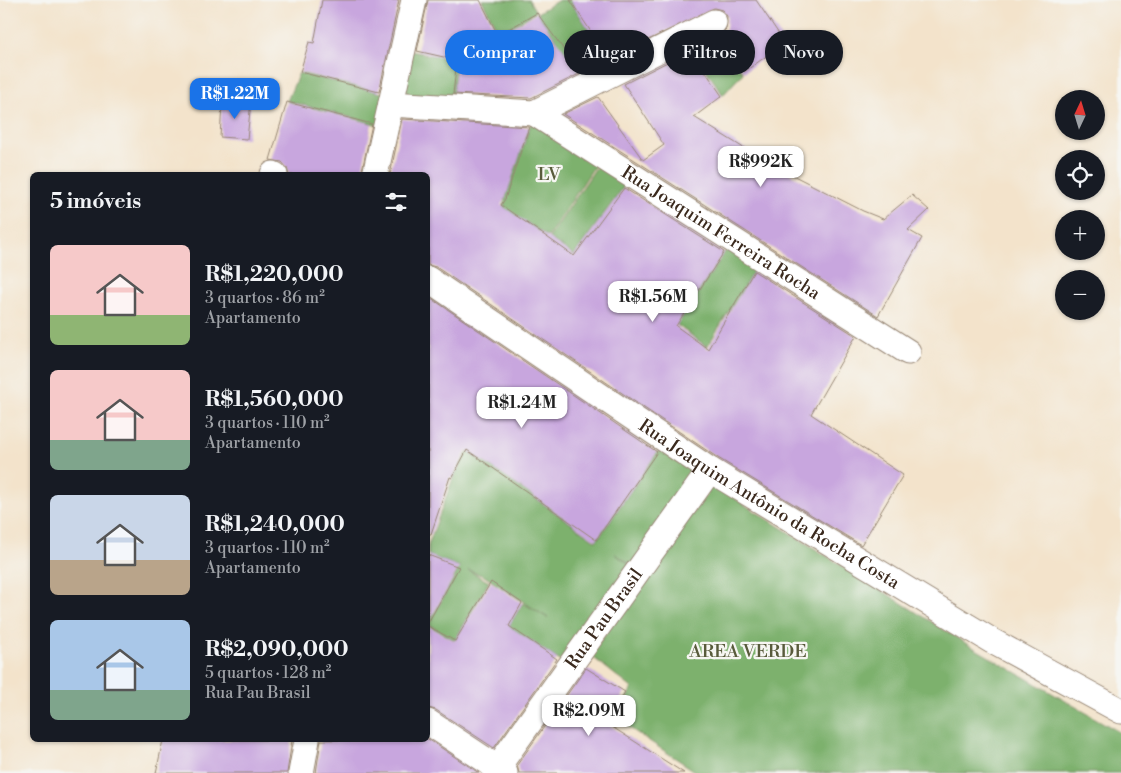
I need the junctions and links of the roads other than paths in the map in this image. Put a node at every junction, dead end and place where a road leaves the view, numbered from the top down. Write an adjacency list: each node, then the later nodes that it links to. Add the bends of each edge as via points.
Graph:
1 (414, 0): 3 (street)
2 (714, 22): 4 (street)
3 (391, 104): 4 (street); 5 (street)
4 (534, 113): 7 (street, Rua Joaquim Ferreira Rocha)
5 (376, 172)
6 (430, 280): 8 (street, Rua Joaquim Antônio da Rocha Costa)
7 (908, 352)
8 (710, 470): 9 (street, Rua Joaquim Antônio da Rocha Costa, via 992,641); 12 (street, Rua Pau Brasil)
9 (1121, 711)
10 (430, 723): 12 (street)
11 (307, 742): 13 (street)
12 (499, 771)
13 (301, 773)

